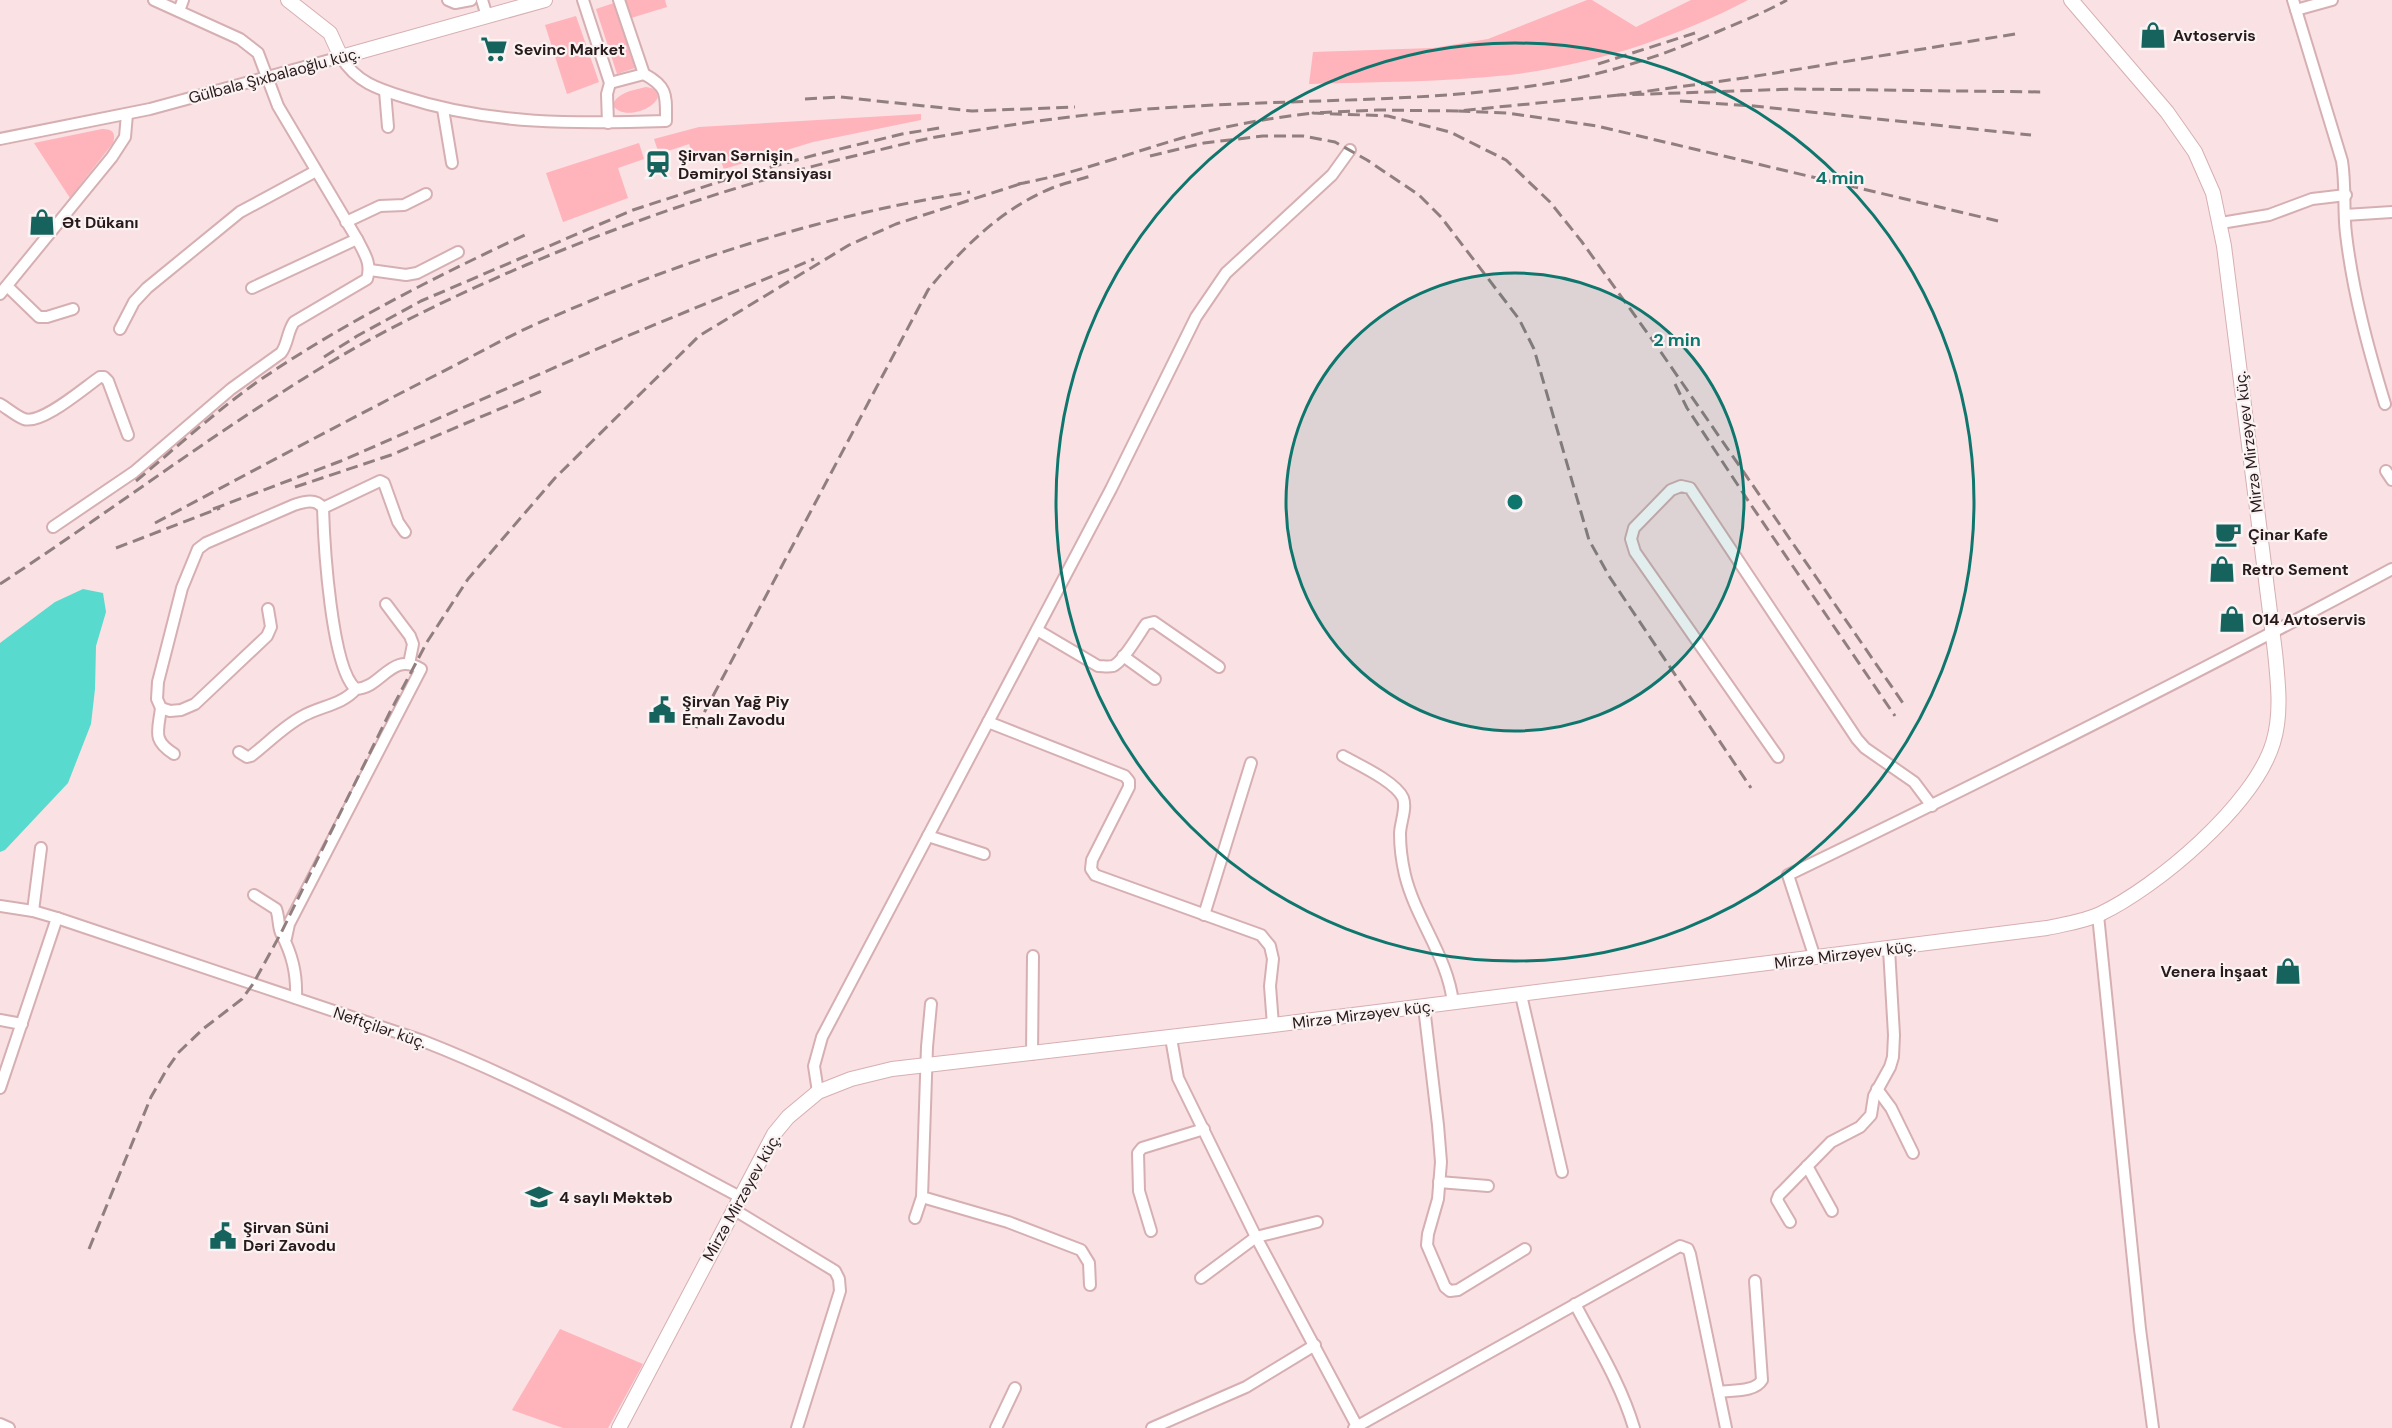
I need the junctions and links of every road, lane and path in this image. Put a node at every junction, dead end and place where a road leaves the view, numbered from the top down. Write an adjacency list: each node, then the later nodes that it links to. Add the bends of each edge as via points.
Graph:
1 (154, 0): 13 (street)
2 (183, 0): 13 (street)
3 (288, 0): 15 (main road, via 330,33)
4 (448, 0): 5 (street)
5 (471, 0)
6 (482, 0): 14 (street)
7 (545, 0): 14 (main road, Gülbala Şıxbalaoğlu küç.)
8 (583, 0): 18 (street)
9 (618, 0): 16 (street)
10 (2072, 0): 33 (main road, Mirzə Mirzəyev küç., via 2186,137 2209,180)
11 (2332, 0): 12 (street)
12 (2294, 5): 29 (street, via 2342,161)
13 (179, 12): 17 (street, via 250,45 258,53)
14 (487, 16): 15 (main road, Gülbala Şıxbalaoğlu küç.)
15 (341, 57): 17 (street, Gülbala Şıxbalaoğlu küç.); 19 (street, via 356,77)
16 (644, 74): 18 (street); 22 (street, via 658,81 663,90 666,121)
17 (268, 77): 21 (street, Gülbala Şıxbalaoğlu küç.); 27 (street, via 278,106)
18 (610, 83): 22 (street)
19 (385, 91): 20 (street); 23 (street)
20 (443, 109): 22 (street, via 527,121); 26 (street)
21 (127, 114): 24 (street, Gülbala Şıxbalaoğlu küç.); 38 (street, via 128,129 112,157)
22 (608, 123)
23 (388, 127)
24 (0, 139)
25 (1350, 150): 50 (street, via 1332,174 1240,258 1209,295)
26 (452, 164)
27 (316, 171): 32 (street); 40 (street, via 240,212 147,288 134,302)
28 (426, 194): 32 (street, via 404,205 380,206)
29 (2346, 195): 31 (street); 33 (street, via 2312,199 2269,215)
30 (2392, 212): 31 (street)
31 (2345, 215): 42 (street, via 2355,295)
32 (346, 222): 34 (street)
33 (2221, 223): 51 (main road, Mirzə Mirzəyev küç.)
34 (357, 239): 36 (street); 37 (street)
35 (458, 252): 36 (street, via 417,273)
36 (370, 270): 45 (street, via 367,279 294,322 280,353 231,389 161,451)
37 (252, 288)
38 (3, 290): 39 (street, via 39,316)
39 (73, 309)
40 (120, 329)
41 (0, 404): 43 (street, via 24,419 35,419 104,377)
42 (2385, 404)
43 (128, 435)
44 (323, 508): 46 (street, via 380,481); 56 (street, via 329,600 347,675); 57 (street, via 308,501 294,505 198,549 182,588 158,682)
45 (53, 527)
46 (405, 532)
47 (2392, 569): 51 (street)
48 (386, 604): 53 (street, via 410,636 413,644)
49 (268, 609): 57 (street, via 271,627 267,636 208,692 181,710)
50 (1037, 630): 52 (street, via 1098,666 1114,666); 58 (street)
51 (2272, 633): 64 (street); 72 (main road, Mirzə Mirzəyev küç., via 2277,723 2260,771 2236,804 2185,855 2141,889)
52 (1124, 656): 54 (street, via 1146,624 1154,622); 55 (street)
53 (409, 664): 56 (street, via 392,668 364,688); 74 (street, via 421,669 289,924)
54 (1219, 667)
55 (1155, 679)
56 (356, 689): 59 (street, via 348,698 304,716 251,756)
57 (161, 708): 60 (street, via 157,736 160,744)
58 (988, 722): 65 (street); 71 (street, via 1125,776 1129,787 1091,869 1095,875)
59 (239, 752)
60 (174, 754)
61 (1343, 756): 80 (street, via 1386,781 1402,797 1400,854 1406,878 1446,970)
62 (1778, 757): 64 (street, via 1635,552 1631,539 1634,528 1671,489 1690,488 1857,739 1914,782)
63 (1251, 763): 71 (street)
64 (1932, 806): 77 (street, via 1788,874)
65 (928, 836): 67 (street); 91 (street, via 822,1037 814,1066)
66 (41, 848): 70 (street)
67 (984, 854)
68 (254, 895): 74 (street, via 276,909 281,933)
69 (0, 906): 70 (street, Neftçilər küç.)
70 (33, 911): 73 (street, Neftçilər küç.)
71 (1204, 915): 85 (street, via 1261,935 1270,946)
72 (2098, 915): 75 (main road, Mirzə Mirzəyev küç., via 2047,928); 123 (street)
73 (57, 918): 79 (street, Neftçilər küç.); 84 (street)
74 (286, 938): 79 (street, via 296,972)
75 (1889, 949): 77 (main road, Mirzə Mirzəyev küç.); 90 (street, via 1893,1057)
76 (1033, 956): 87 (street)
77 (1815, 958): 78 (main road, Mirzə Mirzəyev küç.)
78 (1521, 995): 80 (main road, Mirzə Mirzəyev küç.); 95 (street)
79 (296, 998): 99 (street, Neftçilər küç., via 423,1041 505,1075 554,1098)
80 (1454, 1003): 82 (main road, Mirzə Mirzəyev küç.)
81 (931, 1004): 88 (street)
82 (1424, 1007): 85 (main road, Mirzə Mirzəyev küç.); 96 (street, via 1438,1125)
83 (0, 1020): 84 (street)
84 (22, 1024): 89 (street)
85 (1273, 1025): 86 (main road, Mirzə Mirzəyev küç.)
86 (1171, 1038): 87 (main road, Mirzə Mirzəyev küç.); 92 (street, via 1178,1078)
87 (1032, 1054): 88 (main road, Mirzə Mirzəyev küç.)
88 (926, 1064): 91 (main road, Mirzə Mirzəyev küç., via 868,1074); 98 (street)
89 (0, 1088)
90 (1877, 1089): 93 (street); 94 (street, via 1867,1122 1831,1142)
91 (818, 1092): 99 (main road, Mirzə Mirzəyev küç., via 774,1134)
92 (1204, 1129): 104 (street, via 1142,1148 1138,1153 1139,1191); 105 (street)
93 (1914, 1153)
94 (1807, 1166): 100 (street); 103 (street, via 1777,1200)
95 (1562, 1172)
96 (1439, 1182): 97 (street); 106 (street, via 1427,1245 1450,1291 1458,1290)
97 (1488, 1186)
98 (922, 1197): 101 (street); 109 (street, via 1008,1222 1081,1250 1089,1263)
99 (736, 1203): 117 (main road, Mirzə Mirzəyev küç.); 118 (street, Neftçilər küç., via 835,1271 839,1279 840,1291)
100 (1832, 1211)
101 (915, 1218)
102 (1317, 1222): 105 (street)
103 (1790, 1222)
104 (1150, 1231)
105 (1256, 1238): 107 (street); 111 (street)
106 (1525, 1249)
107 (1201, 1278)
108 (1755, 1281): 113 (street, via 1762,1380 1752,1388)
109 (1090, 1285)
110 (1575, 1304): 113 (street, via 1684,1246 1690,1254); 115 (street); 121 (street, via 1627,1404)
111 (1315, 1345): 115 (street); 120 (street, via 1246,1388)
112 (1015, 1388): 119 (street)
113 (1719, 1392): 122 (street)
114 (0, 1424): 116 (street)
115 (1357, 1427)
116 (9, 1428)
117 (619, 1428)
118 (797, 1428)
119 (996, 1428)
120 (1152, 1428)
121 (1634, 1428)
122 (1726, 1428)
123 (2153, 1428)

